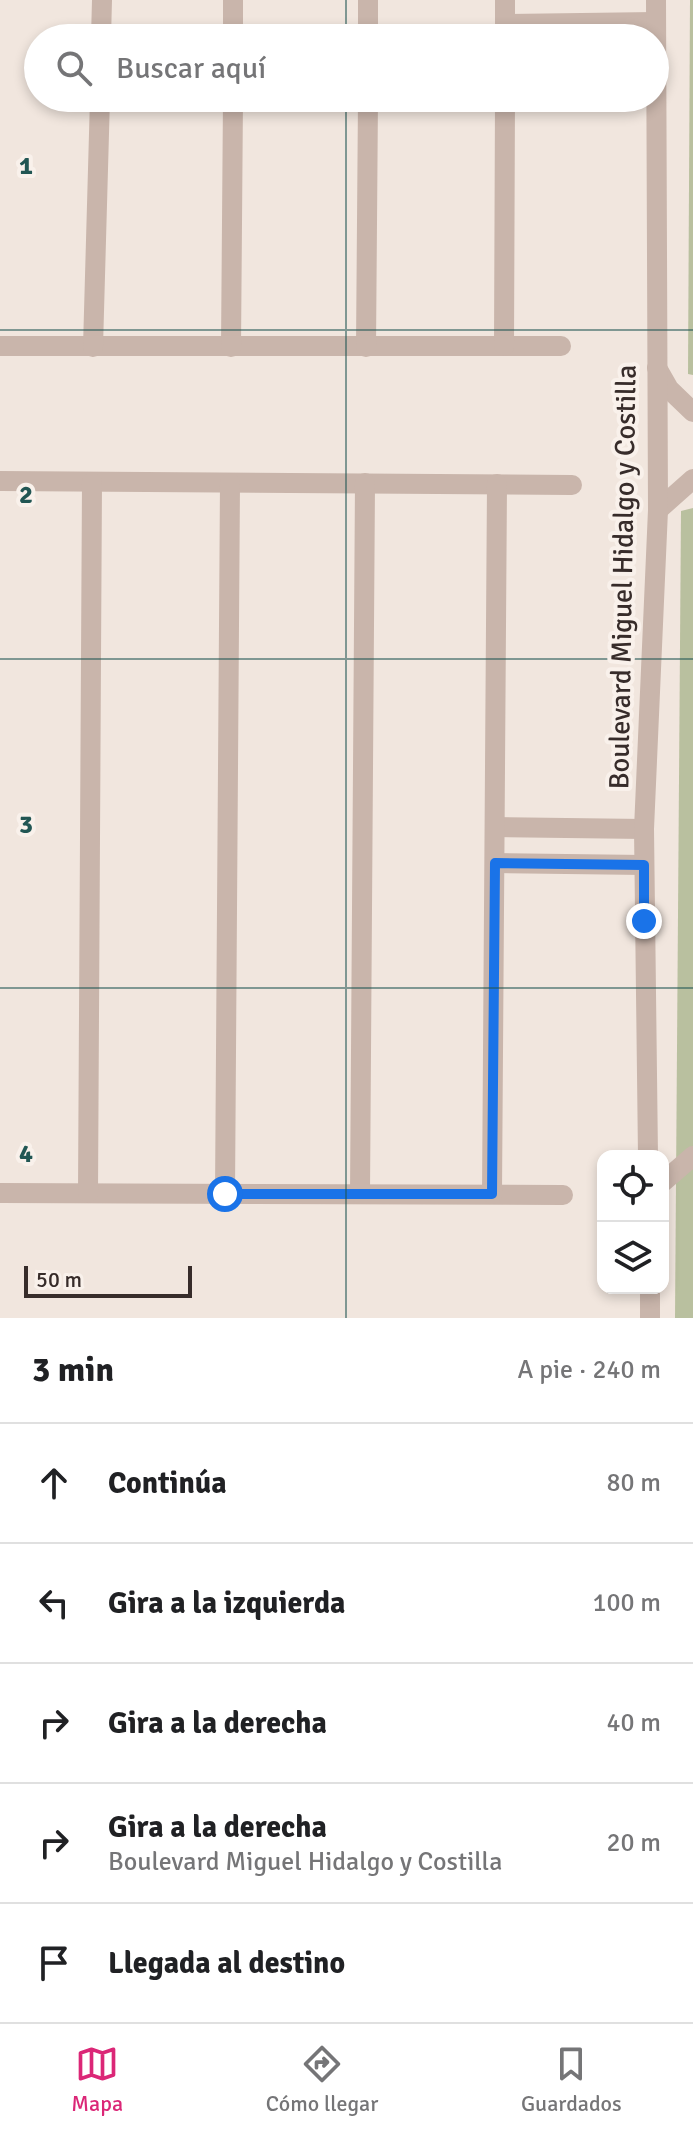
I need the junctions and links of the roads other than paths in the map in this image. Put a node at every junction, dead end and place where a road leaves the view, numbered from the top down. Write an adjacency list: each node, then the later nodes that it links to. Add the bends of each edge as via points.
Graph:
1 (102, 0): 7 (street)
2 (233, 0): 8 (street)
3 (368, 0): 9 (street)
4 (505, 0): 10 (street)
5 (656, 0): 6 (street, Boulevard Miguel Hidalgo y Costilla)
6 (655, 22): 11 (street)
7 (101, 24)
8 (233, 24)
9 (368, 24)
10 (505, 24)
11 (622, 24)
12 (100, 112): 20 (street)
13 (233, 112): 21 (street)
14 (368, 112): 22 (street)
15 (505, 112): 18 (street)
16 (656, 112): 23 (street, Boulevard Miguel Hidalgo y Costilla)
17 (0, 346): 20 (street)
18 (504, 346): 19 (street); 22 (street)
19 (561, 346)
20 (93, 347): 21 (street)
21 (231, 347): 22 (street)
22 (366, 347)
23 (657, 368): 24 (street, via 669,389); 32 (street, Boulevard Miguel Hidalgo y Costilla)
24 (693, 412)
25 (693, 479): 32 (street)
26 (0, 481): 27 (street)
27 (92, 482): 28 (street); 41 (street)
28 (230, 483): 29 (street); 42 (street)
29 (365, 483): 30 (street); 43 (street)
30 (497, 484): 31 (street); 33 (street)
31 (572, 485)
32 (658, 510): 34 (street, Boulevard Miguel Hidalgo y Costilla)
33 (495, 827): 34 (street); 35 (street)
34 (644, 829): 36 (street, Boulevard Miguel Hidalgo y Costilla)
35 (495, 863): 36 (street); 44 (street)
36 (644, 865): 37 (street, Boulevard Miguel Hidalgo y Costilla)
37 (648, 1150)
38 (693, 1156): 39 (street)
39 (669, 1175)
40 (0, 1193): 41 (street)
41 (88, 1193): 42 (street)
42 (225, 1194): 43 (street)
43 (360, 1194): 44 (street)
44 (492, 1194): 45 (street)
45 (563, 1195)
46 (650, 1294): 47 (street)
47 (650, 1318)

